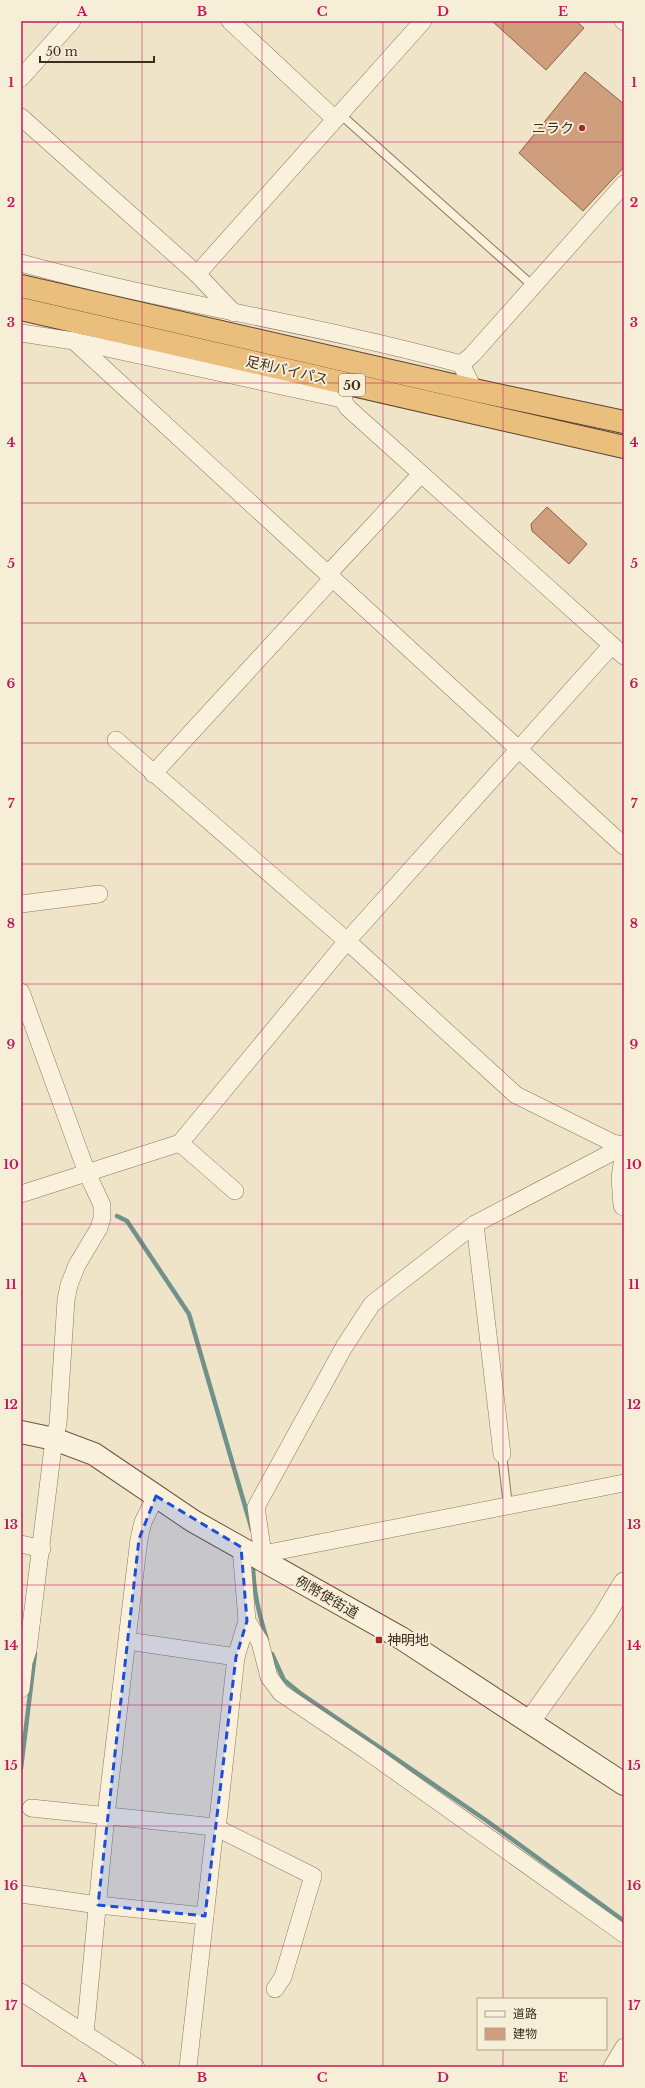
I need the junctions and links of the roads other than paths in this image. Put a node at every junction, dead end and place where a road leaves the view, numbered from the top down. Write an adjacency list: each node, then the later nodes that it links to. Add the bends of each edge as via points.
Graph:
1 (72, 21): 4 (street)
2 (230, 21): 5 (street)
3 (423, 21): 5 (street)
4 (21, 78)
5 (338, 116): 9 (street); 11 (lane)
6 (21, 117): 9 (street)
7 (624, 184): 11 (street)
8 (21, 263): 13 (street)
9 (197, 274): 13 (street)
10 (21, 286): 17 (highway, 足利バイパス / 50)
11 (533, 286): 16 (street)
12 (21, 309): 14 (highway, 足利バイパス / 50)
13 (234, 313): 16 (street)
14 (77, 332): 15 (street); 18 (highway, 足利バイパス / 50); 22 (street)
15 (21, 333)
16 (461, 364): 17 (street)
17 (474, 390): 19 (highway, 足利バイパス / 50)
18 (346, 392): 20 (highway, 足利バイパス / 50); 21 (street, via 348,408)
19 (624, 422)
20 (624, 447)
21 (421, 474): 22 (street); 23 (street)
22 (330, 576): 25 (street); 26 (street)
23 (618, 650): 25 (street)
24 (116, 740): 26 (street)
25 (518, 750): 27 (street); 30 (street)
26 (153, 774): 30 (street)
27 (624, 846)
28 (99, 894): 29 (street)
29 (21, 904)
30 (347, 941): 32 (street); 33 (street, via 516,1095)
31 (21, 992): 35 (street)
32 (180, 1143): 35 (street); 36 (street)
33 (624, 1146): 39 (street)
34 (624, 1164): 38 (street)
35 (87, 1173): 37 (street); 41 (street, via 102,1205 102,1218 69,1285 58,1424)
36 (235, 1191)
37 (21, 1194)
38 (624, 1205)
39 (474, 1224): 42 (street); 48 (street, via 372,1304 344,1347 256,1507)
40 (21, 1432): 41 (main road, 例幣使街道)
41 (54, 1439): 44 (main road, 例幣使街道, via 94,1454); 47 (street)
42 (502, 1454): 45 (lane)
43 (624, 1483): 45 (street)
44 (156, 1496): 48 (main road, 例幣使街道, via 193,1521); 51 (street, via 143,1522 139,1540)
45 (508, 1506): 48 (street)
46 (21, 1544): 47 (street)
47 (42, 1549): 53 (street, via 28,1650)
48 (250, 1551): 50 (street); 55 (main road, 例幣使街道, via 401,1638)
49 (624, 1584): 55 (street)
50 (247, 1621): 52 (street); 63 (street, via 260,1642 269,1677 281,1693 368,1751)
51 (128, 1641): 52 (street); 58 (street)
52 (236, 1657): 59 (street, via 218,1820)
53 (22, 1662): 54 (street)
54 (21, 1689)
55 (530, 1721): 56 (main road, 例幣使街道)
56 (624, 1784)
57 (31, 1808): 58 (street)
58 (106, 1815): 59 (street); 61 (street)
59 (215, 1827): 62 (street); 64 (street, via 313,1876 283,1978)
60 (21, 1894): 61 (street)
61 (98, 1905): 62 (street); 66 (street)
62 (205, 1916): 69 (street)
63 (624, 1934)
64 (275, 1989)
65 (21, 1992): 66 (street)
66 (85, 2034): 68 (street)
67 (624, 2047): 70 (street)
68 (136, 2067)
69 (188, 2067)
70 (612, 2067)

